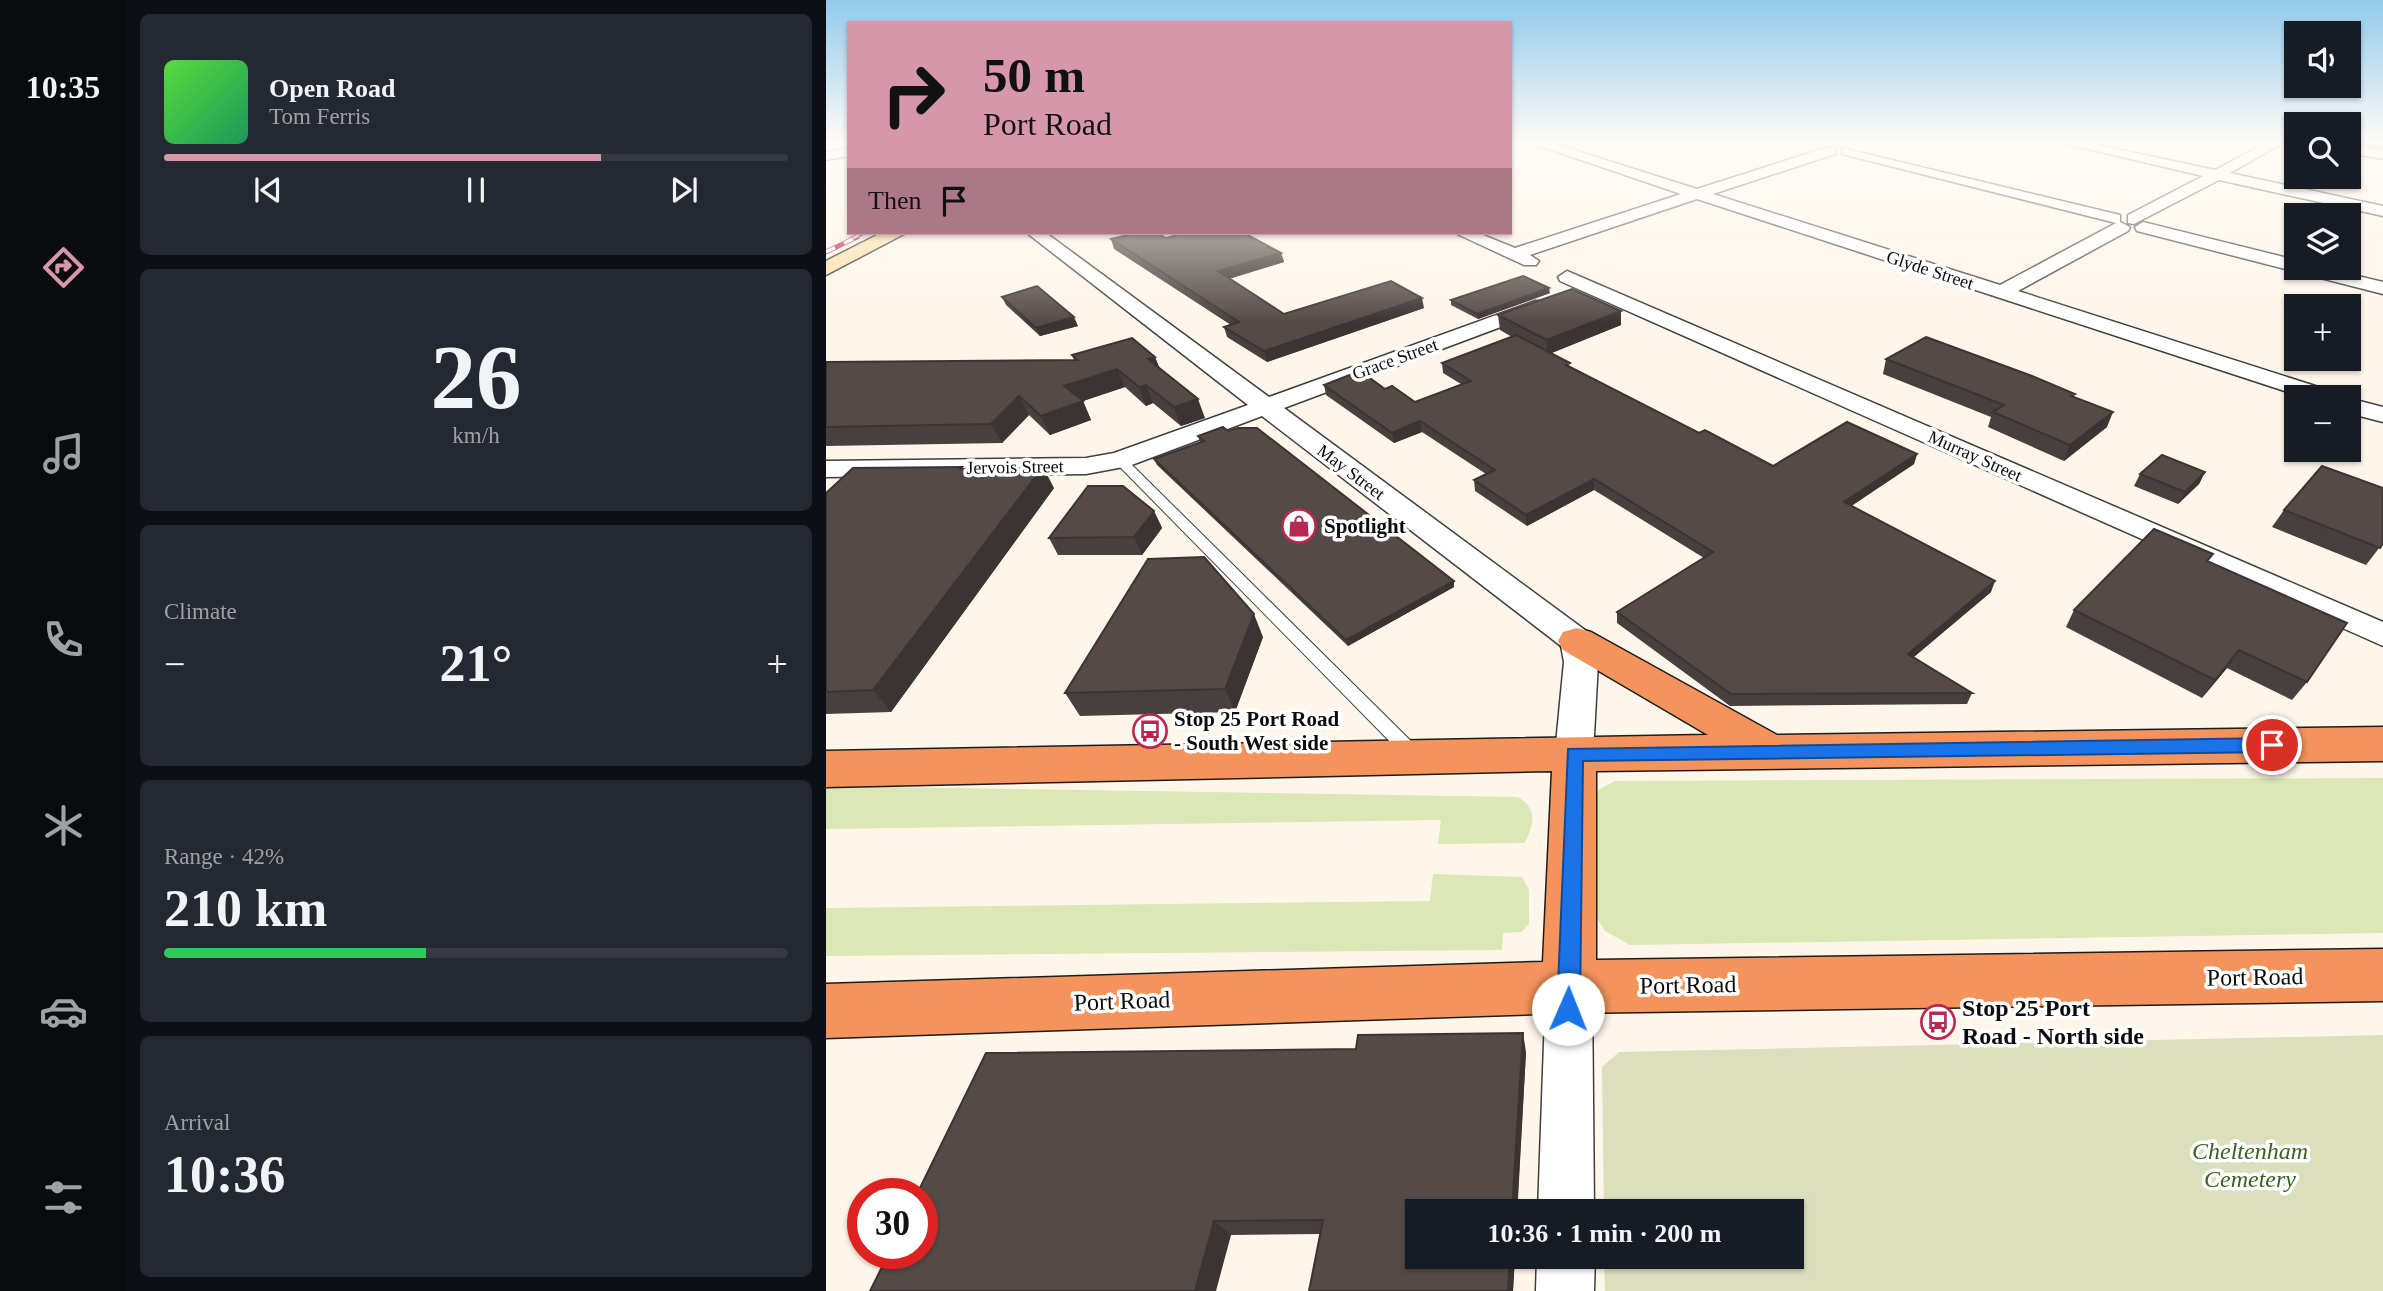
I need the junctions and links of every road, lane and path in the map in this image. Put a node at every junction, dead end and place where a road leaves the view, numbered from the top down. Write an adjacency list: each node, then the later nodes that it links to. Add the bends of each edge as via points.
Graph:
1 (1675, 202): 10 (street, via 1522,258)
2 (1718, 202): 16 (street, Glyde Street)
3 (2050, 202): 7 (street)
4 (2167, 202): 7 (street)
5 (2343, 202): 6 (street)
6 (2383, 211)
7 (2128, 223): 11 (street); 16 (street)
8 (892, 235): 12 (main road)
9 (1038, 235): 18 (street, May Street)
10 (1469, 235)
11 (2284, 263)
12 (826, 269)
13 (2351, 280): 15 (street)
14 (1579, 282): 18 (street, Grace Street); 23 (street, Murray Street)
15 (2383, 288)
16 (2000, 293): 17 (street, Glyde Street)
17 (2288, 385)
18 (1264, 407): 21 (street, Grace Street); 24 (street, May Street)
19 (2361, 409): 20 (street)
20 (2383, 415)
21 (1120, 460): 22 (street, Jervois Street, via 1086,466); 28 (lane)
22 (826, 469)
23 (2381, 629)
24 (1577, 641): 26 (highway); 27 (street, via 1581,662)
25 (2383, 744): 26 (highway)
26 (1772, 752): 27 (highway)
27 (1574, 754): 28 (highway); 31 (highway)
28 (1416, 756): 29 (highway)
29 (826, 769)
30 (2383, 975): 31 (highway, Port Road)
31 (1569, 987): 32 (highway, Port Road); 33 (street)
32 (826, 1011)
33 (1566, 1199)
34 (1566, 1269): 35 (street)
35 (1565, 1291)

